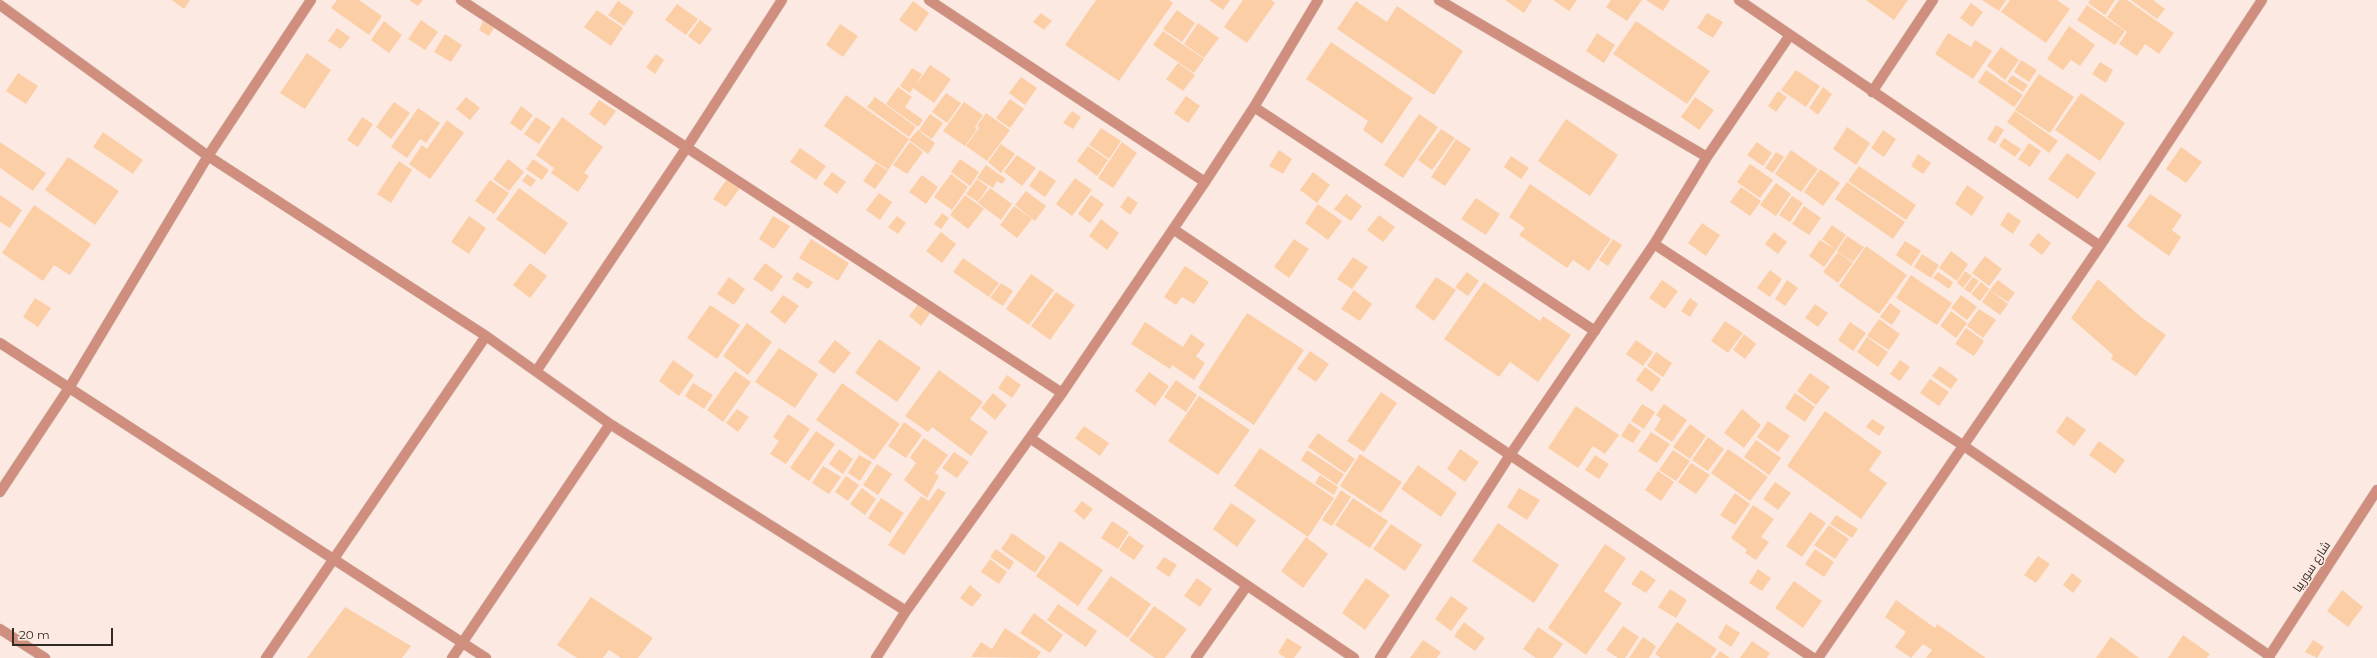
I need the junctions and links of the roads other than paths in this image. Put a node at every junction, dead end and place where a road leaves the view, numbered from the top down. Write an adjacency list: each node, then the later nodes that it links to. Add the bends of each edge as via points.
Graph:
1 (311, 0): 15 (street)
2 (461, 0): 14 (street)
3 (782, 0): 14 (street)
4 (929, 0): 17 (street)
5 (1318, 0): 13 (street)
6 (1439, 0): 16 (street)
7 (1739, 0): 11 (street)
8 (1933, 0): 12 (street)
9 (2262, 0): 20 (street)
10 (0, 5): 15 (street)
11 (1790, 35): 12 (street); 16 (street)
12 (1872, 92): 20 (street)
13 (1254, 107): 17 (street); 21 (street)
14 (687, 147): 24 (street); 26 (street)
15 (208, 156): 22 (street); 25 (street)
16 (1707, 158): 19 (street)
17 (1205, 182): 18 (street)
18 (1173, 229): 26 (street); 30 (street)
19 (1654, 244): 21 (street); 29 (street)
20 (2100, 246): 29 (street)
21 (1595, 331): 30 (street)
22 (486, 336): 24 (street); 33 (street)
23 (0, 343): 25 (street)
24 (537, 370): 27 (street)
25 (69, 388): 32 (street); 33 (street)
26 (1062, 393): 28 (street)
27 (610, 424): 35 (street); 37 (street)
28 (1030, 438): 34 (street); 35 (street)
29 (1964, 446): 38 (street); 48 (street)
30 (1510, 455): 46 (street); 47 (street)
31 (2377, 490): 38 (street, شارع سوريبا)
32 (0, 492)
33 (333, 559): 37 (street); 40 (street)
34 (1246, 587): 44 (street); 45 (street)
35 (906, 611): 43 (street)
36 (0, 629): 39 (street)
37 (462, 644): 41 (street); 42 (street)
38 (2269, 657)
39 (45, 658)
40 (266, 658)
41 (452, 658)
42 (486, 658)
43 (876, 658)
44 (1196, 658)
45 (1354, 658)
46 (1380, 658)
47 (1813, 658)
48 (1818, 658)

